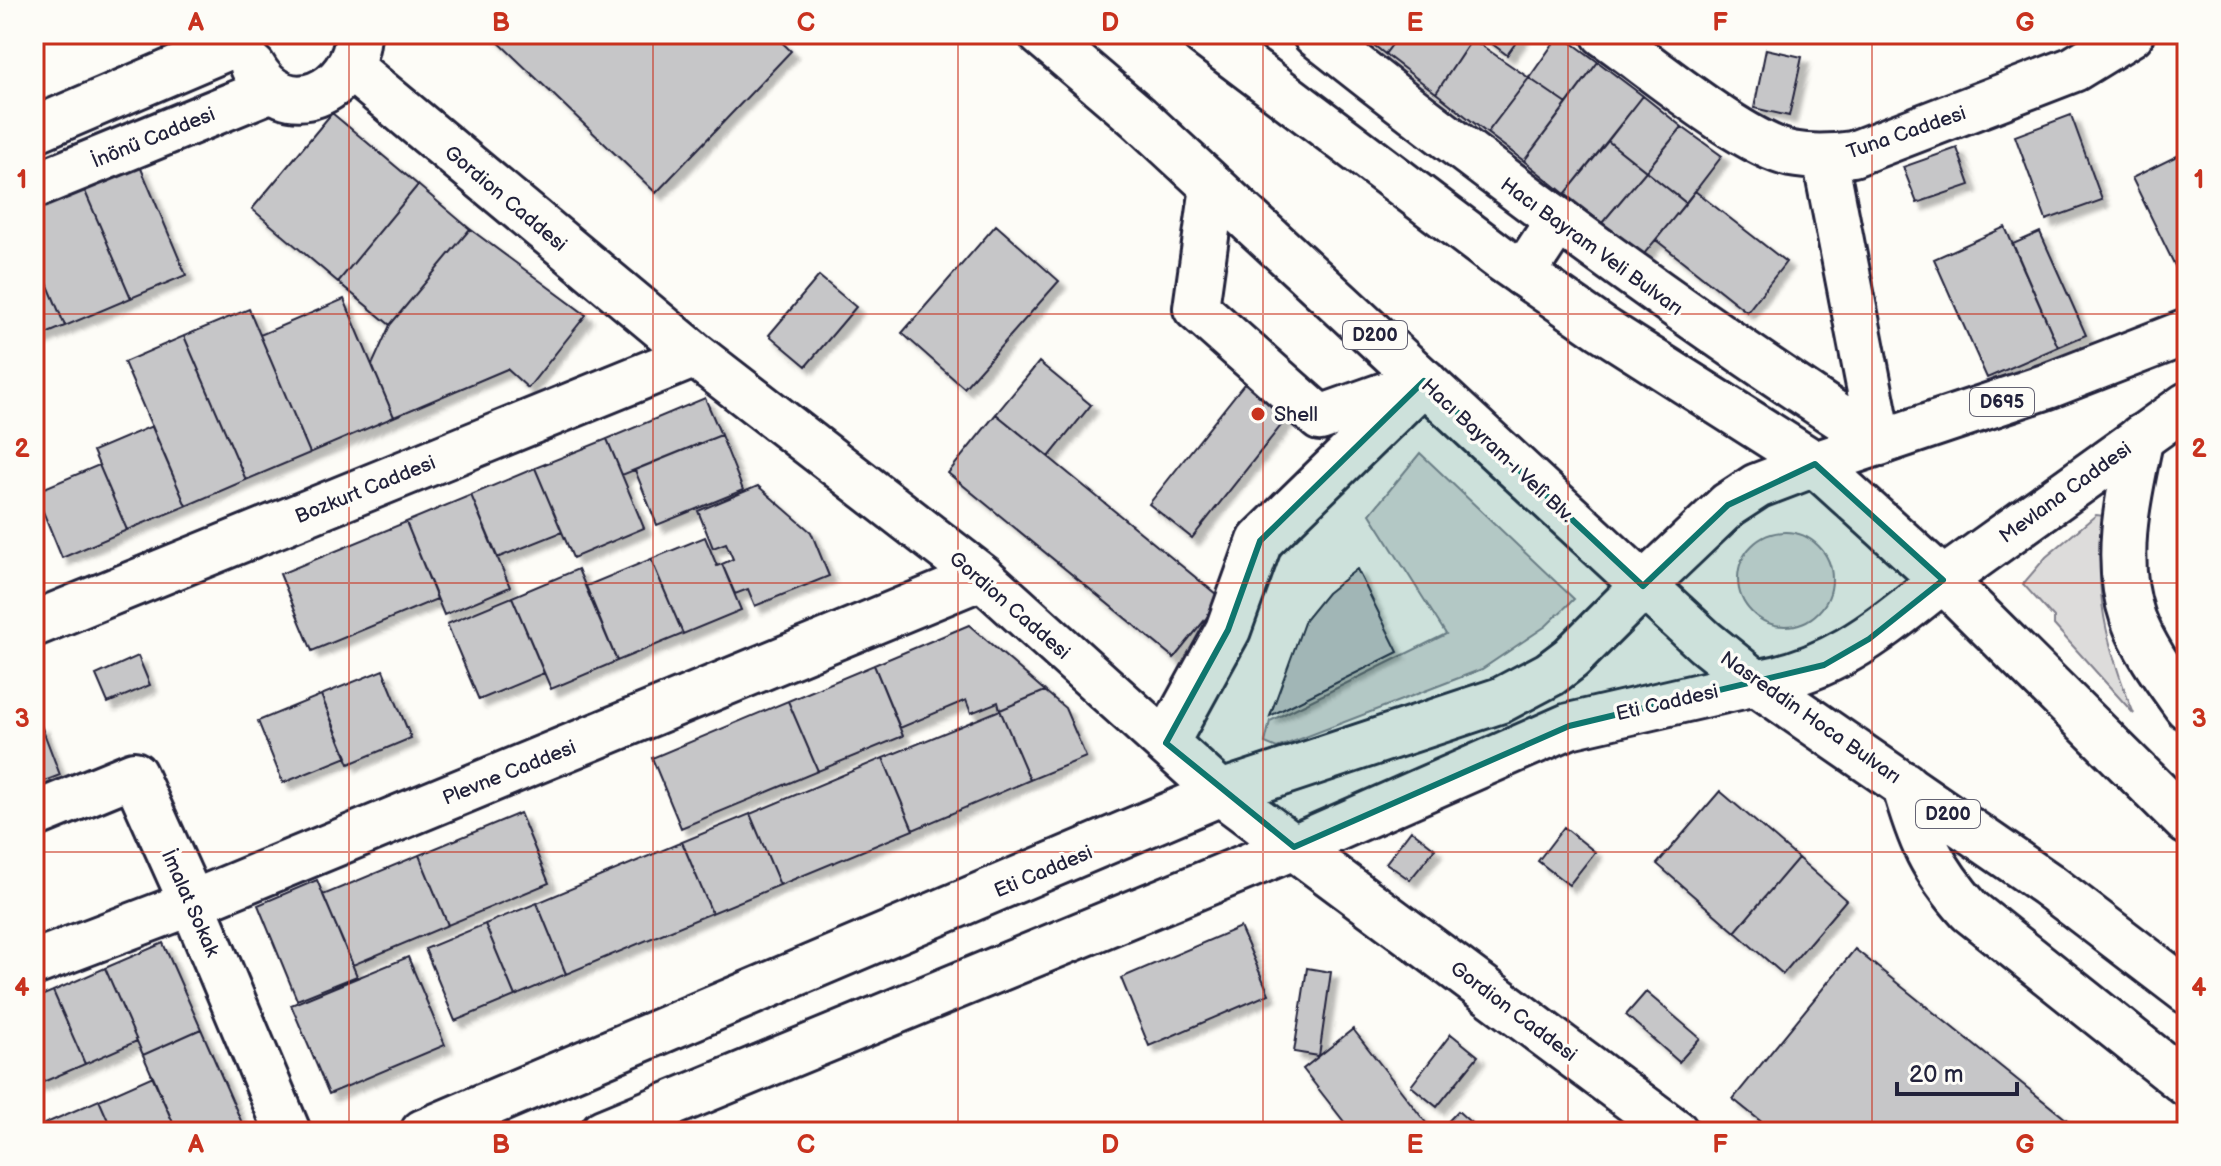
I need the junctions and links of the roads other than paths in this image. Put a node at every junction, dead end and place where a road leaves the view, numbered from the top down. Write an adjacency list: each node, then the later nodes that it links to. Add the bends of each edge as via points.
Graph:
1 (1041, 34): 12 (main road, Hacı Bayram-ı Velî Blv. / D200)
2 (1204, 34): 14 (main road)
3 (1315, 34): 13 (main road, Hacı Bayram Veli Bulvarı)
4 (1604, 34): 10 (main road, Tuna Caddesi, via 1757,142 1790,154)
5 (2131, 34): 10 (main road, Tuna Caddesi, via 2074,69 1853,154)
6 (246, 37): 8 (main road, via 249,59); 9 (main road)
7 (355, 51): 8 (main road, via 332,87 307,97); 16 (main road, Gordion Caddesi)
8 (272, 89): 11 (main road, İnönü Caddesi)
9 (34, 130)
10 (1825, 158): 20 (main road)
11 (34, 186)
12 (1213, 187): 17 (main road, Hacı Bayram-ı Velî Blv. / D200); 17 (main road, via 1196,308 1320,418)
13 (1557, 222): 14 (main road); 20 (main road, Hacı Bayram Veli Bulvarı)
14 (1523, 274): 21 (main road)
15 (2187, 332): 20 (main road, D695)
16 (695, 355): 22 (main road, Gordion Caddesi); 25 (main road, Bozkurt Caddesi)
17 (1424, 381): 24 (main road, Hacı Bayram-ı Velî Blv. / D200); 29 (main road, via 1260,541 1228,630)
18 (2187, 405): 19 (main road, Mevlana Caddesi)
19 (2141, 437): 23 (main road, Mevlana Caddesi); 28 (main road, via 2122,557 2133,618 2155,662)
20 (1880, 443): 21 (main road, D695)
21 (1815, 464): 23 (main road); 24 (main road, Eti Caddesi, via 1757,486 1728,505)
22 (982, 577): 29 (main road, Gordion Caddesi); 35 (main road, Plevne Caddesi)
23 (1943, 580): 27 (main road, Mevlana Caddesi, via 1869,639 1824,665); 33 (main road)
24 (1643, 586): 26 (main road, Hacı Bayram-ı Velî Blv. / D200); 31 (main road, Eti Caddesi, via 1571,658 1526,689)
25 (34, 624)
26 (1705, 642): 27 (main road, Nasreddin Hoca Bulvarı / D200)
27 (1756, 683): 30 (main road, Nasreddin Hoca Bulvarı / D200); 34 (main road, Eti Caddesi, via 1569,726)
28 (2187, 707)
29 (1166, 743): 31 (main road, Gordion Caddesi)
30 (1904, 784): 37 (main road, Nasreddin Hoca Bulvarı / D200); 38 (main road, via 1919,836 1940,877 1970,911)
31 (1221, 793): 34 (main road, Gordion Caddesi); 40 (main road, Eti Caddesi)
32 (34, 815): 35 (main road, İmalat Sokak, via 134,774)
33 (2187, 822)
34 (1294, 847): 41 (main road, Eti Caddesi); 42 (main road, Gordion Caddesi)
35 (192, 903): 36 (main road, Plevne Caddesi); 39 (main road, İmalat Sokak)
36 (34, 963)
37 (2187, 991)
38 (2187, 1084)
39 (288, 1132)
40 (423, 1132)
41 (603, 1132)
42 (1676, 1132)

